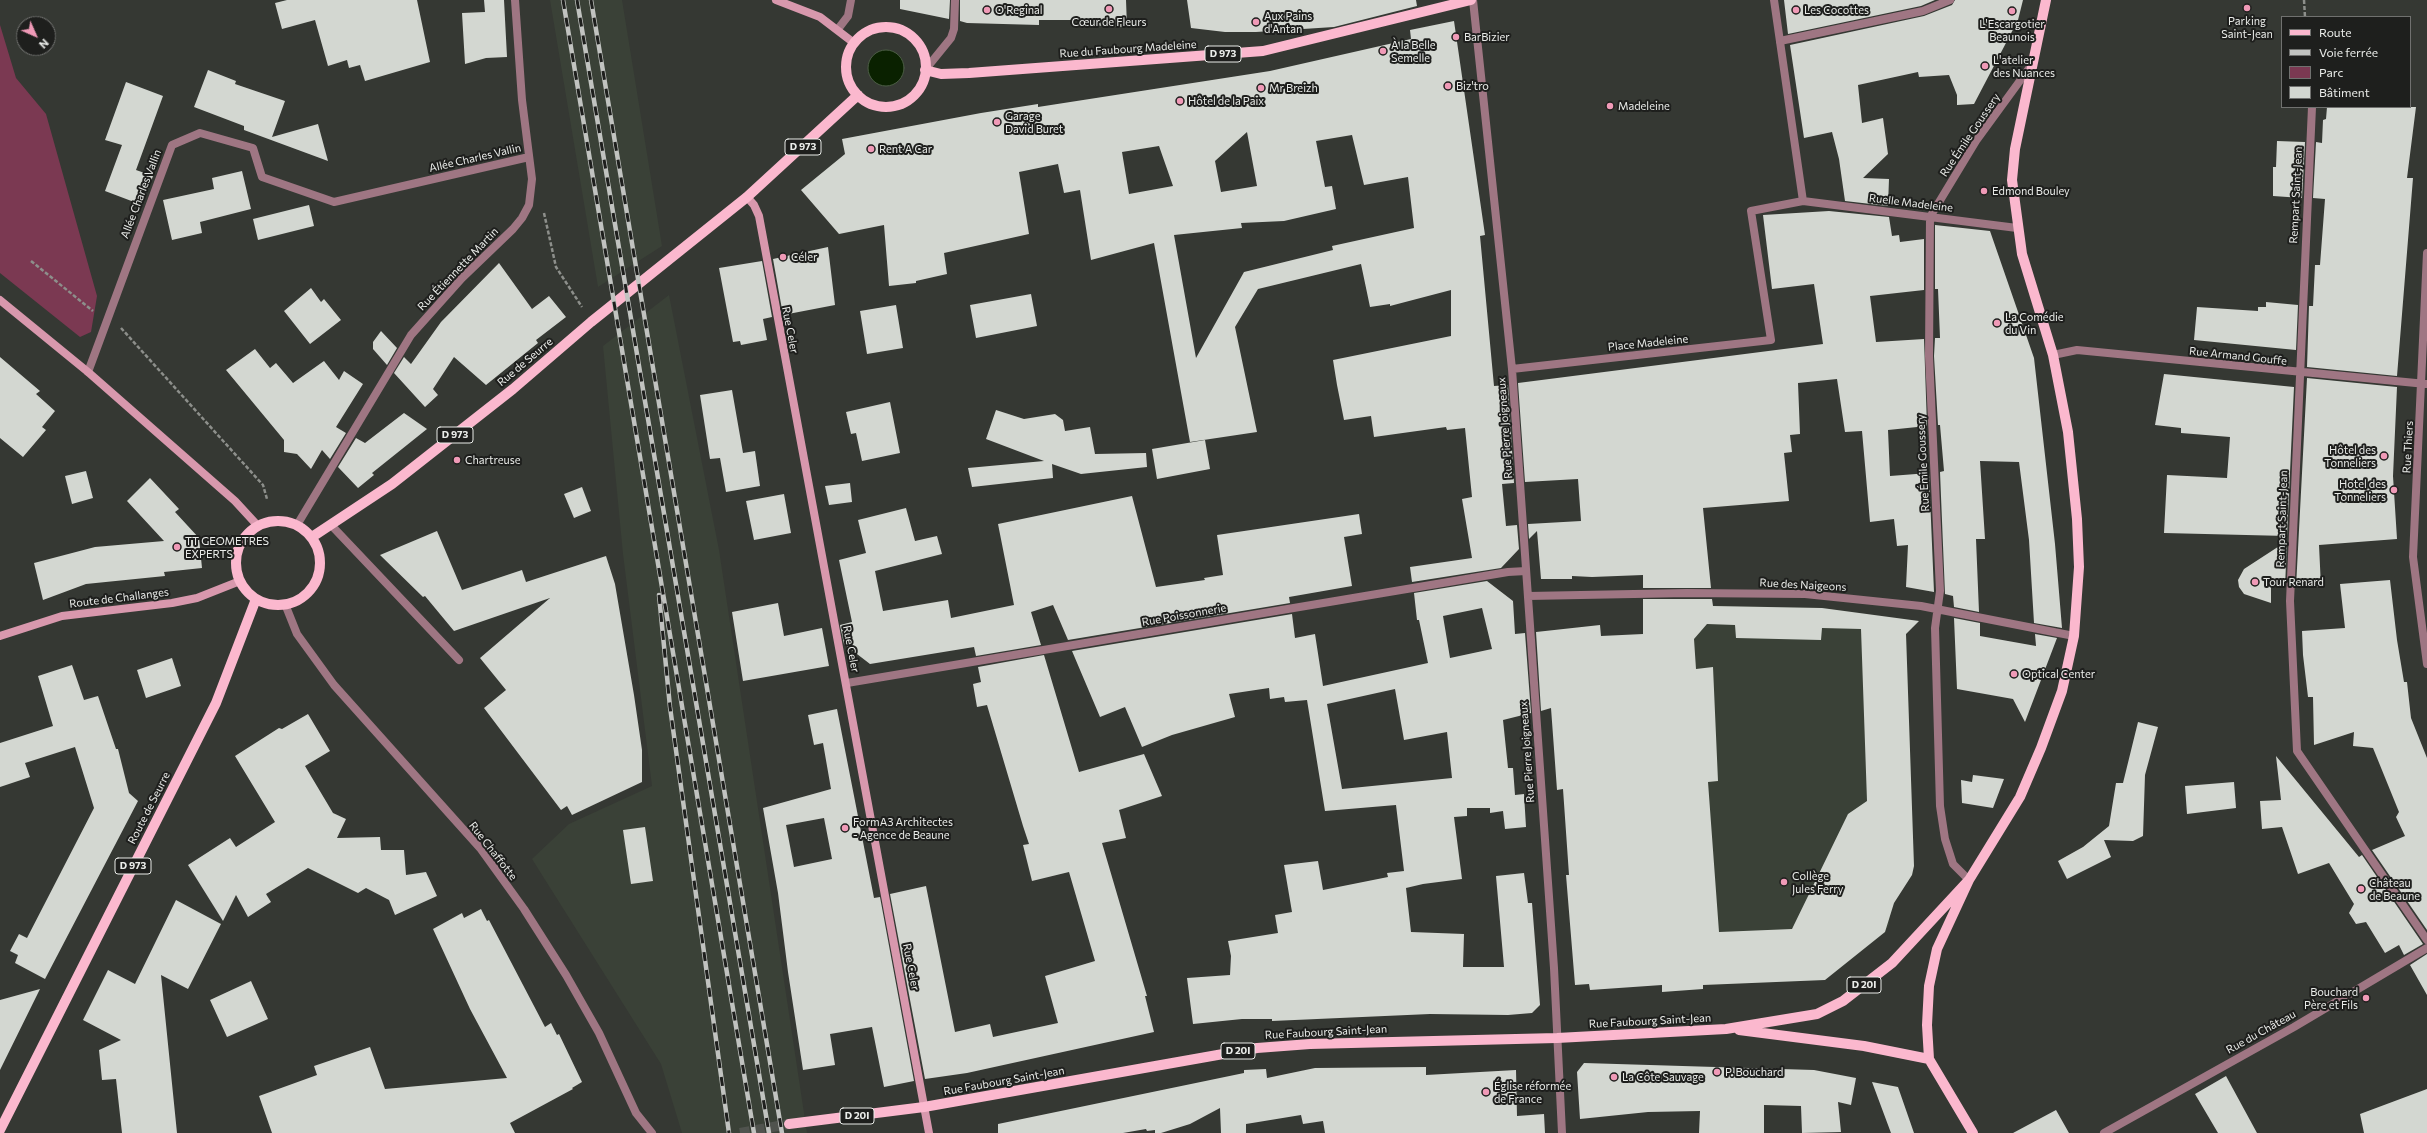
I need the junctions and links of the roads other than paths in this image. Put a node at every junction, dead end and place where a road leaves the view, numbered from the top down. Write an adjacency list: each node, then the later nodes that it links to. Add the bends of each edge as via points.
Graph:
1 (515, 0): 16 (street, Rue Étiennette Martin)
2 (776, 0): 9 (street, via 820,17)
3 (851, 0): 9 (street, via 848,16)
4 (955, 0): 13 (street, via 954,29 951,38)
5 (1472, 0): 13 (main road, Rue du Faubourg Madeleine / D 973, via 1263,51 969,73 941,74); 24 (street)
6 (1774, 0): 10 (street)
7 (1950, 0): 10 (street, via 1923,11)
8 (2046, 0): 12 (main road)
9 (838, 29): 11 (street)
10 (1780, 41): 18 (street)
11 (854, 43): 13 (main road, via 866,33 880,28 903,32 920,48); 14 (main road, via 847,58 847,74)
12 (2030, 67): 19 (street, Rue Émile Goussery, via 1976,141); 20 (main road, via 2012,180)
13 (925, 70): 14 (main road, via 922,84 914,95 896,106 876,106)
14 (858, 95): 17 (main road, D 973)
15 (2312, 108): 26 (street, Rempart Saint-Jean)
16 (529, 157): 25 (street, Allée Charles Vallin, via 334,202 262,177 253,148 200,133 172,145); 28 (street, Rue Étiennette Martin, via 531,192 522,218 462,278 411,335)
17 (747, 197): 29 (main road, Rue de Seurre / D 973, via 442,446); 42 (street, Rue Celer, via 759,216)
18 (1804, 201): 19 (street, Ruelle Madeleine); 24 (street, Place Madeleine, via 1751,211 1770,340)
19 (1930, 217): 20 (street, Ruelle Madeleine); 37 (street, Rue Émile Goussery, via 1929,356)
20 (2017, 228): 23 (main road, via 2022,254)
21 (2427, 253): 27 (street, Rue Thiers)
22 (0, 300): 25 (street)
23 (2053, 355): 26 (street, Rue Armand Gouffe, via 2078,350); 39 (main road, via 2068,432 2077,519 2079,567)
24 (1512, 369): 32 (street, Rue Pierre Joigneaux)
25 (88, 372): 30 (street, via 235,501)
26 (2298, 373): 27 (street, Rue Armand Gouffe); 44 (street, Rempart Saint-Jean, via 2290,600 2297,750)
27 (2425, 385): 41 (street, Rue Thiers, via 2413,557)
28 (297, 525): 30 (main road, via 277,521); 31 (main road)
29 (331, 525): 31 (main road, Rue de Seurre / D 973); 40 (street)
30 (258, 526): 33 (main road, via 246,536 238,550 236,561)
31 (312, 537): 36 (main road, via 320,557 318,578 305,596)
32 (1526, 571): 34 (street, Rue Pierre Joigneaux); 42 (street, Rue Poissonnerie)
33 (240, 581): 35 (main road); 38 (street, Route de Challanges, via 184,601 62,616)
34 (1528, 596): 37 (street, Rue des Naigeons, via 1805,594); 47 (street, Rue Pierre Joigneaux)
35 (256, 599): 36 (main road, via 275,605); 51 (main road, Route de Seurre / D 973, via 216,703)
36 (285, 604): 52 (street, Rue Chaffotte, via 297,634 334,685 480,848 524,909 599,1033 636,1113)
37 (1939, 610): 39 (street, Rue des Naigeons); 43 (street, Rue Émile Goussery, via 1935,628 1940,806 1945,839 1953,864)
38 (0, 636)
39 (2074, 636): 43 (main road, via 2062,692 2042,748 2020,797)
40 (459, 660)
41 (2427, 664)
42 (847, 683): 49 (street, Rue Celer)
43 (1968, 880): 46 (main road, D 20I, via 1892,963 1842,1001 1817,1014); 48 (main road, via 1937,949 1929,986)
44 (2427, 940)
45 (2427, 948): 56 (street, Rue du Château, via 2294,1027)
46 (1726, 1029): 47 (main road, Rue Faubourg Saint-Jean / D 20I); 48 (main road, D 20I, via 1864,1046)
47 (1557, 1038): 49 (main road, Rue Faubourg Saint-Jean / D 20I, via 1365,1042 1257,1048); 54 (street, Rue Pierre Joigneaux)
48 (1929, 1059): 55 (main road)
49 (924, 1107): 50 (main road, Rue Faubourg Saint-Jean / D 20I); 53 (street, Rue Celer)
50 (789, 1124)
51 (0, 1130)
52 (652, 1133)
53 (929, 1133)
54 (1562, 1133)
55 (1973, 1133)
56 (2104, 1133)

